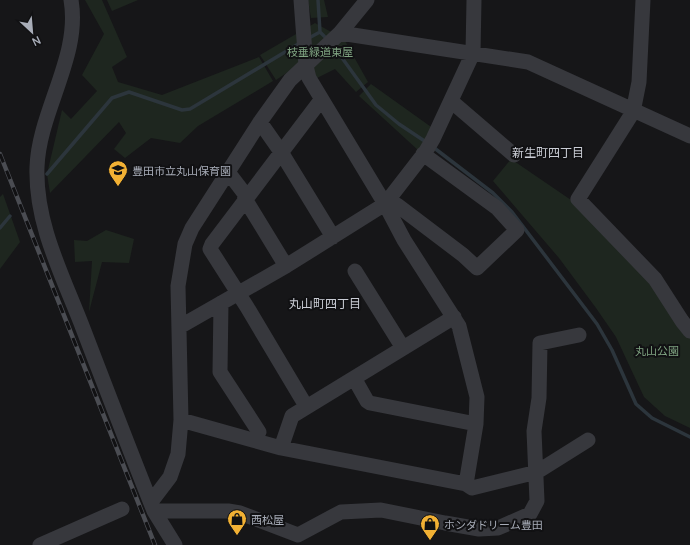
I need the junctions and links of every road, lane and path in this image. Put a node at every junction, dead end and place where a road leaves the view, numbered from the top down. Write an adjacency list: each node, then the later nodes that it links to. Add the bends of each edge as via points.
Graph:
1 (71, 0): 39 (street, via 73,8 70,46 46,117 37,167 42,223)
2 (301, 0): 8 (street)
3 (367, 0): 6 (street)
4 (474, 0): 7 (street)
5 (643, 0): 11 (street, via 639,82)
6 (338, 34): 7 (street); 8 (street)
7 (473, 53): 10 (street); 11 (street, via 528,62)
8 (306, 66): 9 (street, via 309,78); 12 (street, via 290,80)
9 (321, 100): 15 (street); 19 (street)
10 (451, 101): 14 (street); 16 (street)
11 (633, 112): 13 (street); 27 (street, via 578,198 655,280)
12 (260, 122): 15 (street); 17 (street)
13 (690, 136)
14 (428, 147): 19 (street); 19 (street, via 497,208 517,230 477,268 397,205)
15 (281, 152): 18 (street); 20 (street)
16 (514, 155)
17 (228, 172): 18 (street, via 244,193); 26 (street, via 192,228 185,244 178,286)
18 (245, 199): 21 (street); 23 (street, via 210,249)
19 (385, 204): 20 (street); 25 (street, via 404,240)
20 (333, 237): 21 (street)
21 (286, 266): 23 (street)
22 (356, 271): 29 (street)
23 (238, 294): 24 (street); 31 (street)
24 (221, 303): 26 (street); 34 (street, via 220,372)
25 (454, 317): 29 (street); 33 (street, via 460,326 477,396)
26 (181, 326): 32 (street)
27 (690, 331)
28 (579, 335): 37 (street, via 540,343 539,398 534,431)
29 (403, 348): 30 (street)
30 (354, 378): 31 (street); 33 (street, via 370,403)
31 (306, 406): 36 (street, via 292,416)
32 (181, 420): 36 (street); 39 (street, via 175,466)
33 (476, 424): 38 (street)
34 (259, 432)
35 (588, 440): 37 (street)
36 (281, 448): 38 (street)
37 (537, 472): 38 (street, via 472,488); 39 (street, via 535,506 530,514 498,528 479,529 445,524 381,510 342,512 298,535 240,513)
38 (466, 484)
39 (152, 506): 42 (street)
40 (122, 508): 41 (street)
41 (40, 545)
42 (175, 545)

